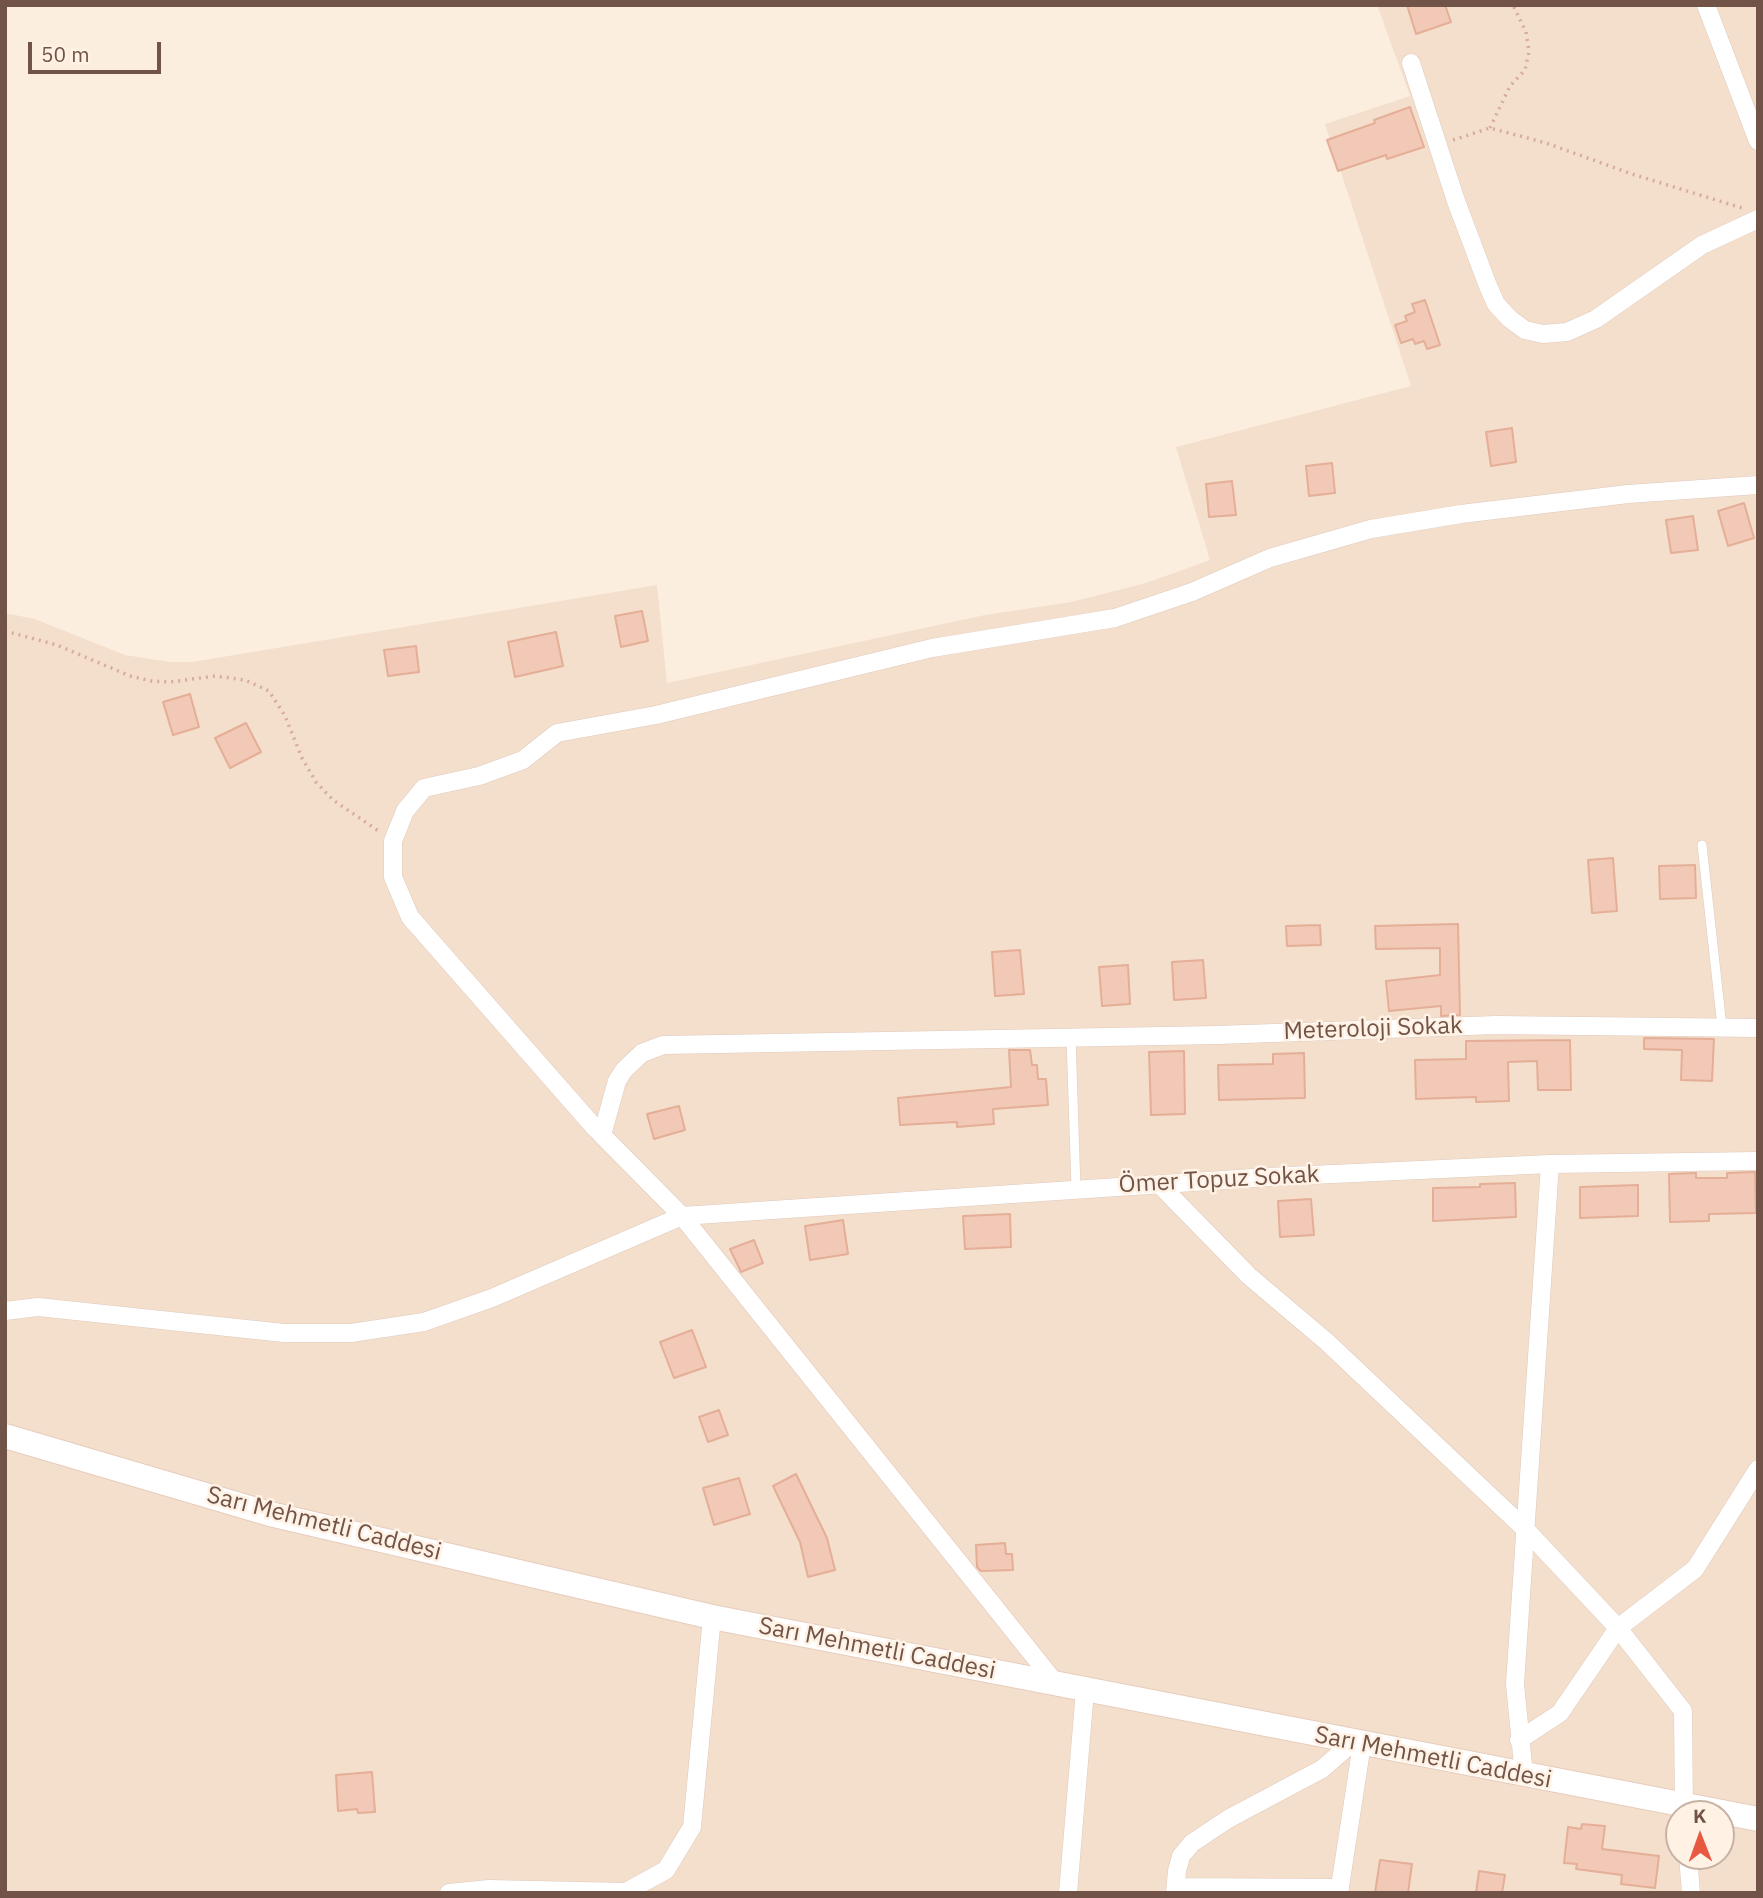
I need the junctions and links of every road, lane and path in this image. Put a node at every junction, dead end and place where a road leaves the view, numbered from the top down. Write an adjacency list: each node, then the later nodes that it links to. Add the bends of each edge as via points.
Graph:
1 (1513, 5): 4 (path, via 1526,32 1529,52 1525,70 1510,86)
2 (1706, 5): 5 (street)
3 (1411, 63): 6 (street)
4 (1490, 128): 6 (path); 7 (path)
5 (1758, 141)
6 (1438, 145): 7 (street, via 1496,304 1525,330 1543,334 1567,332 1596,319)
7 (1751, 214)
8 (1758, 485): 10 (street, via 1629,494 1371,529 1270,558 1192,592 1115,618 932,648 656,715 557,733 523,760 424,789 405,811)
9 (5, 631): 10 (path, via 57,645 151,681 215,676 245,680 269,691 316,782 333,800)
10 (393, 841): 15 (street, via 393,877 410,917)
11 (1702, 845): 12 (lane)
12 (1722, 1027): 13 (street, Meteroloji Sokak); 14 (street, Meteroloji Sokak, via 1496,1025)
13 (1758, 1028)
14 (1071, 1037): 15 (street, Meteroloji Sokak, via 663,1045 642,1053 624,1070); 19 (lane)
15 (602, 1136): 20 (street)
16 (1758, 1161): 17 (street, Ömer Topuz Sokak)
17 (1550, 1164): 18 (street, Ömer Topuz Sokak); 24 (street)
18 (1159, 1184): 19 (street, Ömer Topuz Sokak); 24 (street, via 1249,1276 1327,1342)
19 (1076, 1189): 20 (street, Ömer Topuz Sokak)
20 (682, 1216): 21 (street, Ömer Topuz Sokak, via 492,1298 424,1322 351,1333 284,1333 38,1307); 27 (street)
21 (5, 1311)
22 (5, 1436): 25 (street, Sarı Mehmetli Caddesi, via 270,1514)
23 (1758, 1469): 26 (street, via 1695,1569)
24 (1526, 1530): 26 (street); 29 (street, via 1515,1684)
25 (712, 1617): 27 (street, Sarı Mehmetli Caddesi); 39 (street, via 692,1826 666,1870 626,1892 489,1889)
26 (1618, 1628): 29 (street, via 1560,1713); 32 (street, via 1683,1711)
27 (1057, 1685): 28 (street, Sarı Mehmetli Caddesi)
28 (1085, 1690): 30 (street, Sarı Mehmetli Caddesi); 40 (street)
29 (1519, 1740): 31 (street)
30 (1358, 1743): 31 (street, Sarı Mehmetli Caddesi); 37 (street, via 1322,1769 1192,1843 1181,1856); 38 (street)
31 (1524, 1775): 33 (street, Sarı Mehmetli Caddesi)
32 (1684, 1800)
33 (1665, 1806)
34 (1735, 1816): 35 (street, Sarı Mehmetli Caddesi)
35 (1758, 1819)
36 (1689, 1870): 41 (street)
37 (1176, 1890): 38 (street)
38 (1340, 1890)
39 (449, 1893)
40 (1068, 1893)
41 (1691, 1893)

